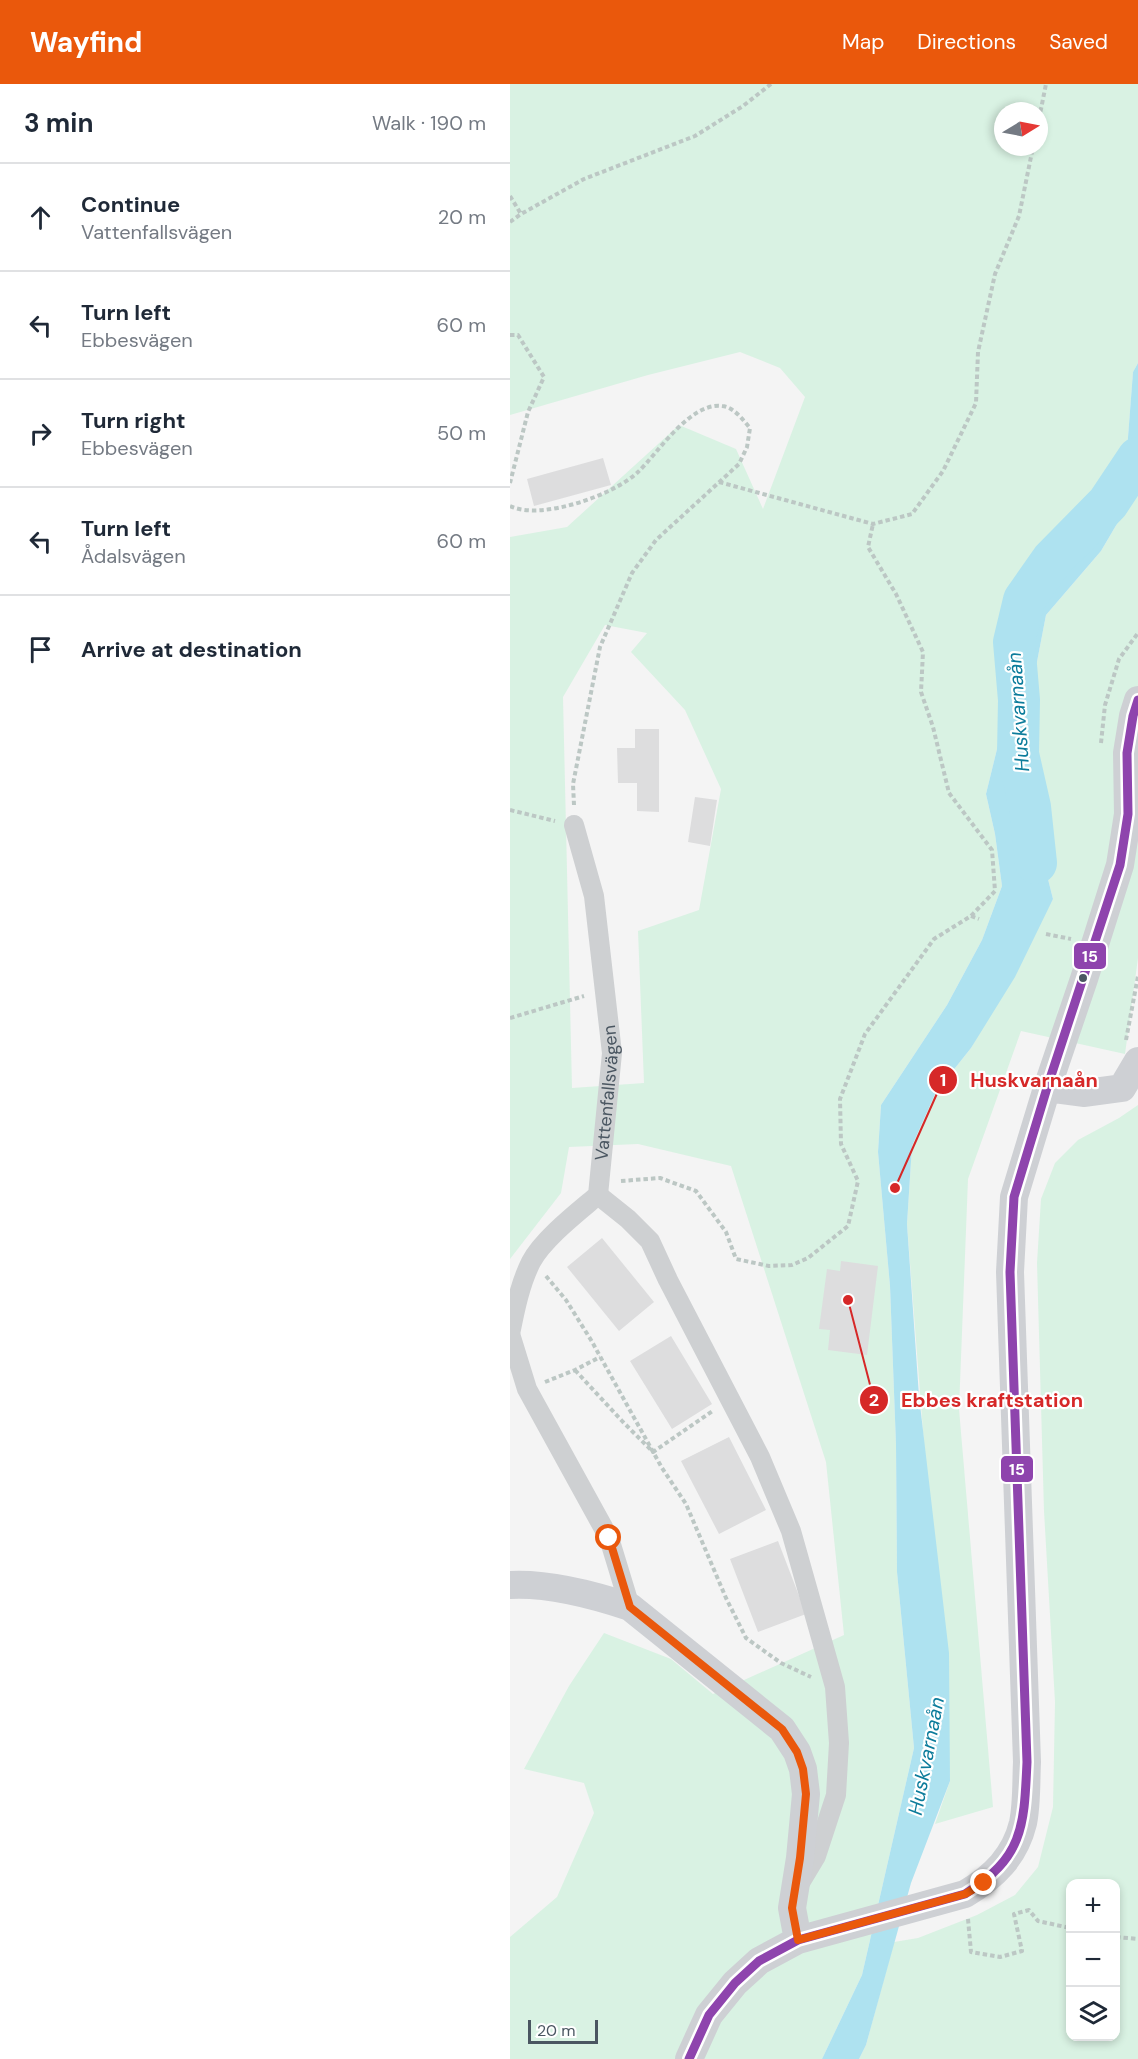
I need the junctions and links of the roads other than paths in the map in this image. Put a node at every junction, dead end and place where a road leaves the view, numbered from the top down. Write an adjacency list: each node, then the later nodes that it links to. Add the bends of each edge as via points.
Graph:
1 (1138, 700): 4 (main road, via 1127,753 1128,814 1120,865)
2 (574, 825): 5 (street, Vattenfallsvägen, via 594,896 612,1053)
3 (1131, 1054): 4 (main road, via 1122,1089 1085,1093)
4 (1047, 1088): 10 (main road, via 1014,1197 1011,1228 1027,1762 1023,1823 1007,1861 984,1883 965,1894)
5 (598, 1195): 6 (street, via 554,1234 532,1260 518,1296); 9 (street, via 650,1241 760,1457 791,1531 835,1687 839,1743 836,1795 816,1856)
6 (510, 1334): 8 (street, via 527,1389 609,1538)
7 (510, 1585): 8 (main road, via 532,1584)
8 (630, 1607): 9 (main road, via 782,1729 797,1752 806,1794)
9 (794, 1892): 10 (main road, via 792,1908)
10 (811, 1937): 11 (main road, via 759,1961 735,1983 709,2015)
11 (689, 2059)

